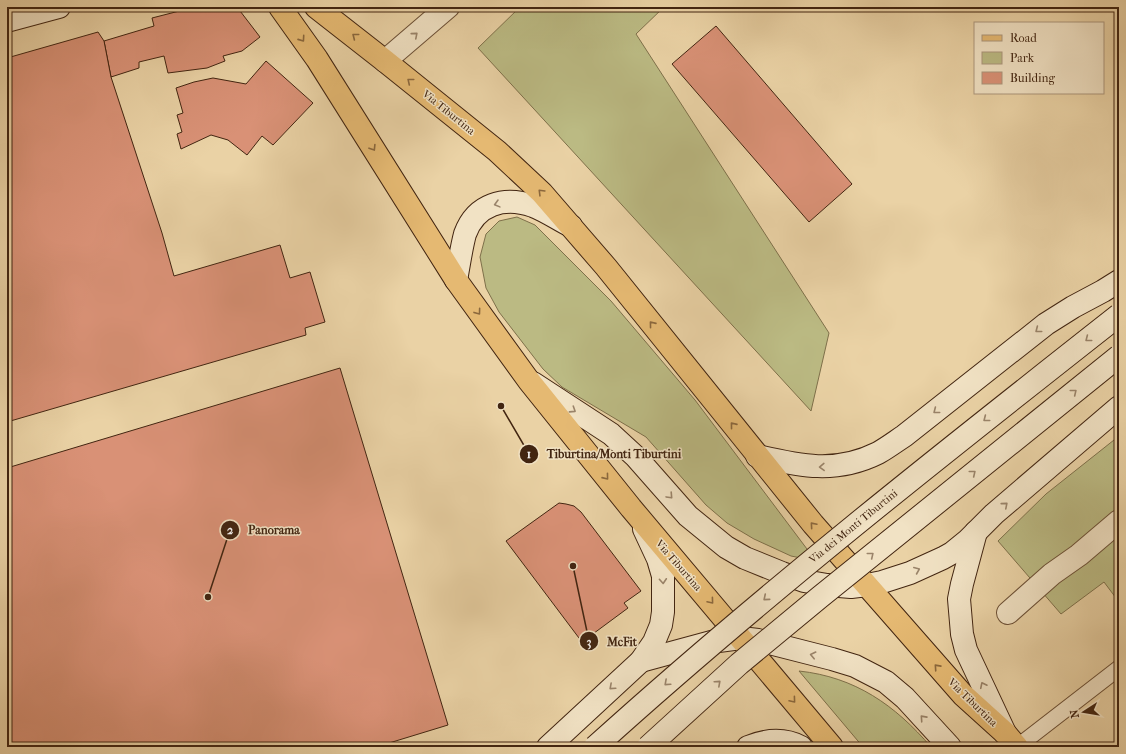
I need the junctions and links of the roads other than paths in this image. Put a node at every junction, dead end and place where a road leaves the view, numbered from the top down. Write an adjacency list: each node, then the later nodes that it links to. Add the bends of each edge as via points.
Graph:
1 (59, 7): 5 (main road)
2 (280, 7): 8 (main road, Via Tiburtina, one-way to 8, via 317,59)
3 (316, 7): 6 (main road, Via Tiburtina, one-way to 3)
4 (448, 7): 6 (main road, one-way to 4)
5 (7, 21)
6 (385, 61): 7 (main road, Via Tiburtina, one-way to 6, via 542,193 497,151)
7 (572, 227): 8 (main road, Via Tiburtina, one-way to 8, via 534,206 515,201 496,203 479,212 472,222 466,234); 14 (main road, Via Tiburtina, one-way to 7)
8 (456, 280): 12 (main road, Via Tiburtina, one-way to 12)
9 (1119, 281): 14 (main road, one-way to 14, via 1046,324 904,436 878,453 847,464 816,467)
10 (1119, 315): 25 (main road, Via dei Monti Tiburtini, one-way to 25, bridge, via 782,584)
11 (1119, 356): 26 (main road, one-way to 11, bridge, via 739,664 814,601)
12 (529, 381): 15 (main road, Via Tiburtina, one-way to 15); 18 (main road, Via Tiburtina, one-way to 18, via 611,434 688,516 726,547 745,558 804,581 838,586)
13 (1119, 407): 17 (main road, Via Tiburtina, one-way to 13)
14 (757, 456): 18 (main road, Via Tiburtina, one-way to 14)
15 (631, 508): 20 (main road, Via Tiburtina, one-way to 20); 21 (main road, one-way to 21, via 651,542 663,576 661,625 654,642)
16 (1119, 520): 19 (main road)
17 (976, 532): 18 (main road, Via Tiburtina, one-way to 17, via 910,573 942,558 960,547); 23 (main road, one-way to 17, via 966,650 962,634 960,592)
18 (867, 586): 23 (main road, Via Tiburtina, one-way to 18, via 963,695)
19 (1008, 613)
20 (741, 638): 21 (main road, via 711,642); 29 (main road, Via Tiburtina, one-way to 29); 30 (main road, one-way to 20, via 905,698 886,682 855,666 758,640)
21 (641, 661): 24 (main road, one-way to 24)
22 (1119, 668): 23 (lane)
23 (1013, 742)
24 (548, 747)
25 (595, 747)
26 (648, 747)
27 (748, 747): 28 (main road, via 774,741)
28 (801, 747)
29 (832, 747)
30 (950, 747)

